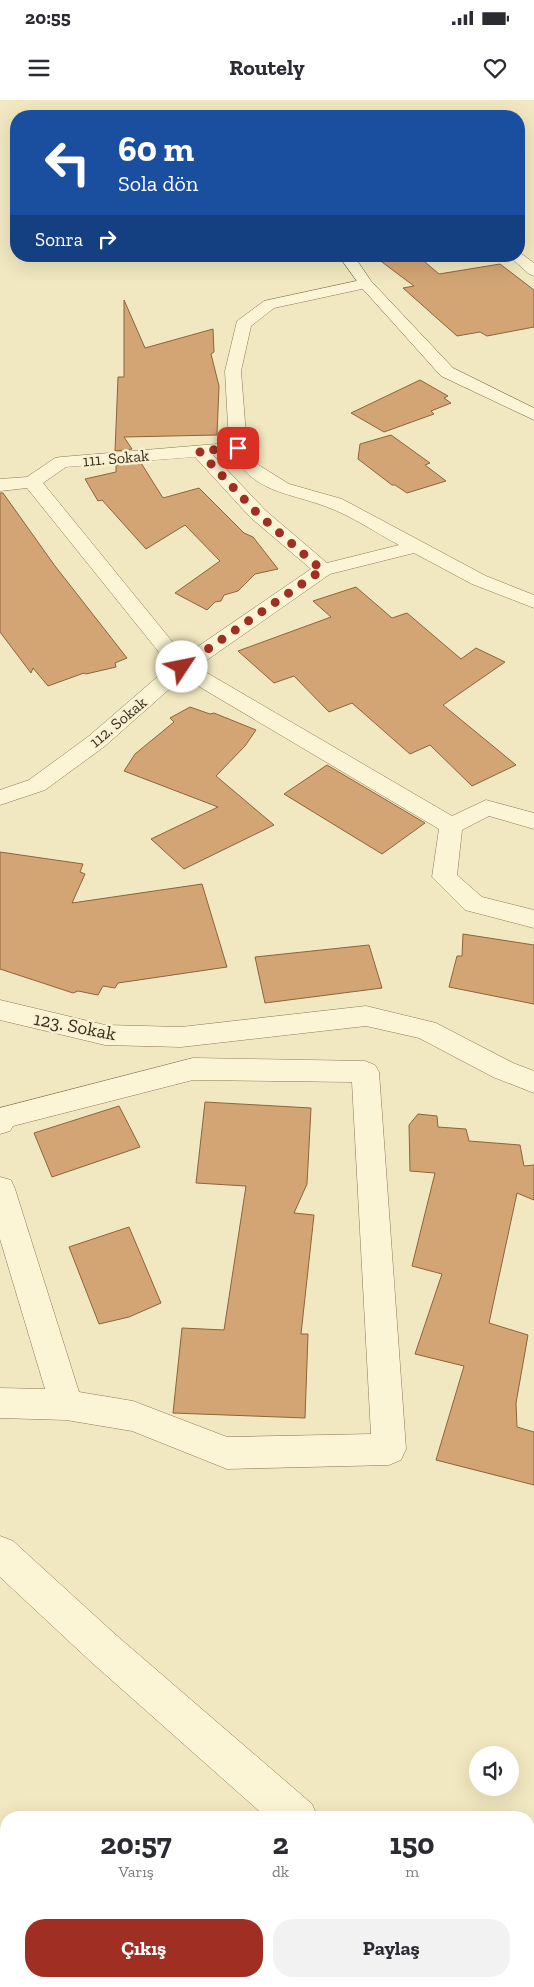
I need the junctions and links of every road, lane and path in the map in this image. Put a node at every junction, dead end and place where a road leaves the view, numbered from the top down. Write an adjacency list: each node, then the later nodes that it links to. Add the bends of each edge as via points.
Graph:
1 (350, 262): 4 (street)
2 (523, 262): 3 (street)
3 (534, 272)
4 (366, 284): 5 (street, via 447,372); 6 (street, via 269,304 243,324 233,371)
5 (534, 415)
6 (238, 448): 7 (street, 111. Sokak); 10 (street, via 250,468 282,488 336,503)
7 (199, 451): 8 (street, 111. Sokak, via 61,462); 11 (street, via 258,514)
8 (32, 482): 9 (street, 111. Sokak); 13 (street)
9 (0, 485)
10 (416, 547): 11 (street, 112. Sokak); 12 (street, via 478,580)
11 (322, 570): 13 (street, 112. Sokak)
12 (534, 602)
13 (182, 667): 14 (street, 112. Sokak, via 97,741 37,785); 16 (street)
14 (0, 798)
15 (534, 821): 16 (street, via 486,808)
16 (450, 826): 17 (street, via 444,877 474,904)
17 (534, 919)
18 (0, 1010): 19 (street, 123. Sokak, via 105,1035)
19 (181, 1037): 20 (street); 21 (street, 123. Sokak, via 366,1016 426,1030 503,1070)
20 (193, 1069): 22 (street, via 2,1118); 25 (street, via 365,1072 388,1449 227,1453 133,1416)
21 (534, 1082)
22 (0, 1123)
23 (0, 1189): 25 (street)
24 (0, 1403): 25 (street)
25 (66, 1405)
26 (0, 1553): 27 (street, via 103,1648)
27 (290, 1811)

